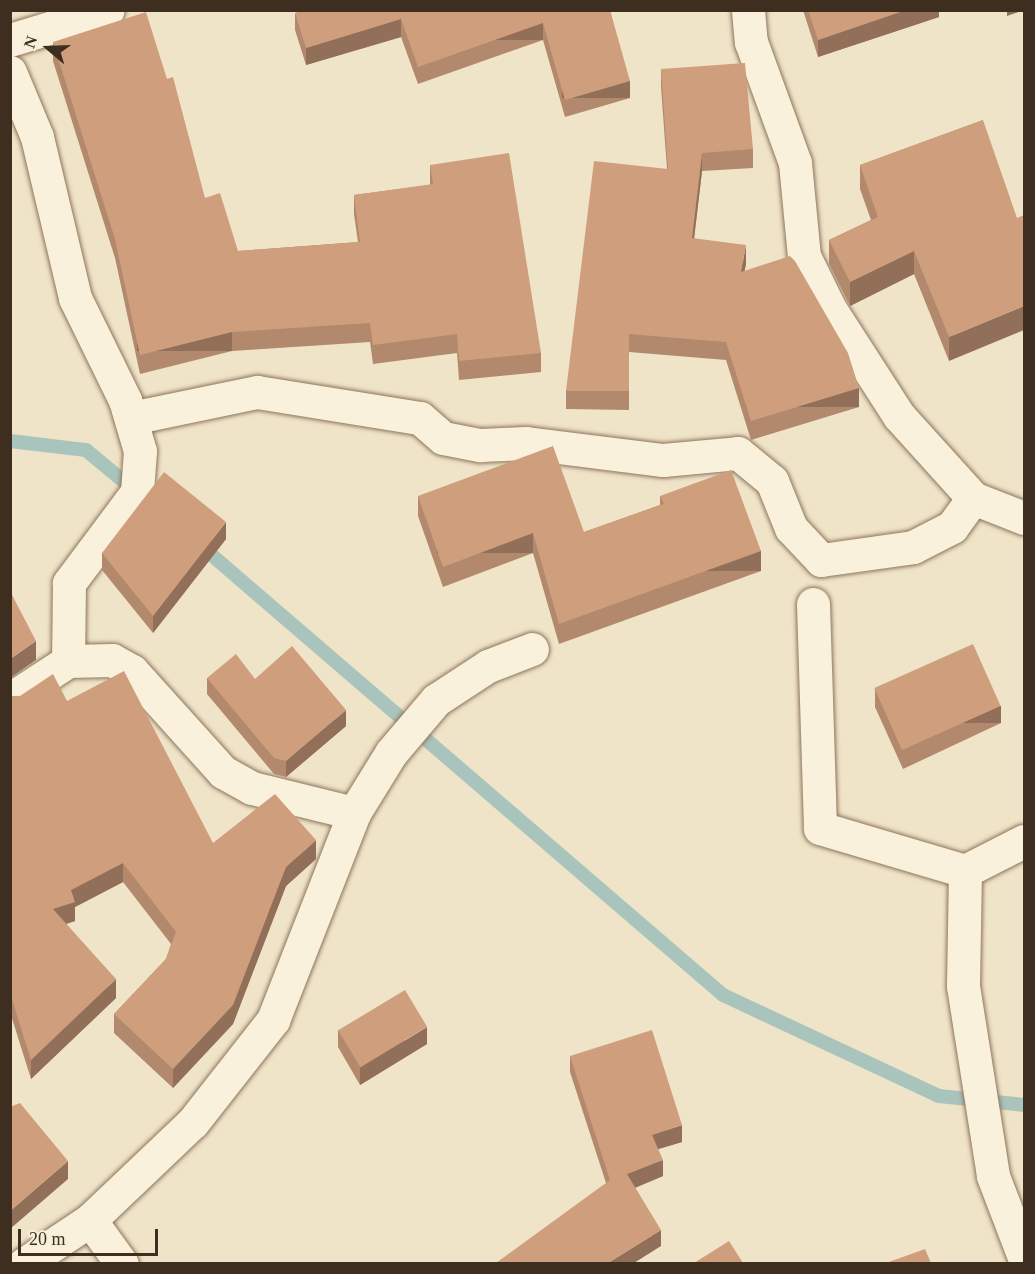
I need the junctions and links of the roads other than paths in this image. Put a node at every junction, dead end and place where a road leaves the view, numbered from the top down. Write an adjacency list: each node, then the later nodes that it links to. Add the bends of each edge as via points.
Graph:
1 (108, 10): 3 (street)
2 (748, 10): 6 (street, via 751,42 795,163 804,256 830,309 899,416)
3 (10, 40)
4 (10, 72): 5 (street, via 37,137 75,298)
5 (131, 418): 6 (street, via 257,392 420,417 443,438 480,445 526,443 663,460 738,453 772,481 791,528 821,560 914,547 952,527); 10 (street, via 140,451 138,492 69,583)
6 (974, 498): 7 (street)
7 (1024, 518)
8 (813, 604): 14 (street, via 820,828)
9 (532, 649): 12 (street, via 488,666 436,700 391,753)
10 (68, 661): 11 (street); 12 (street, via 112,660 132,671 223,772 252,788)
11 (10, 699)
12 (354, 813): 15 (street, via 273,1020 194,1122)
13 (1024, 841): 14 (street)
14 (965, 871): 16 (street, via 963,986 993,1176)
15 (90, 1220): 17 (street); 18 (street)
16 (1024, 1257)
17 (24, 1263)
18 (122, 1263)

